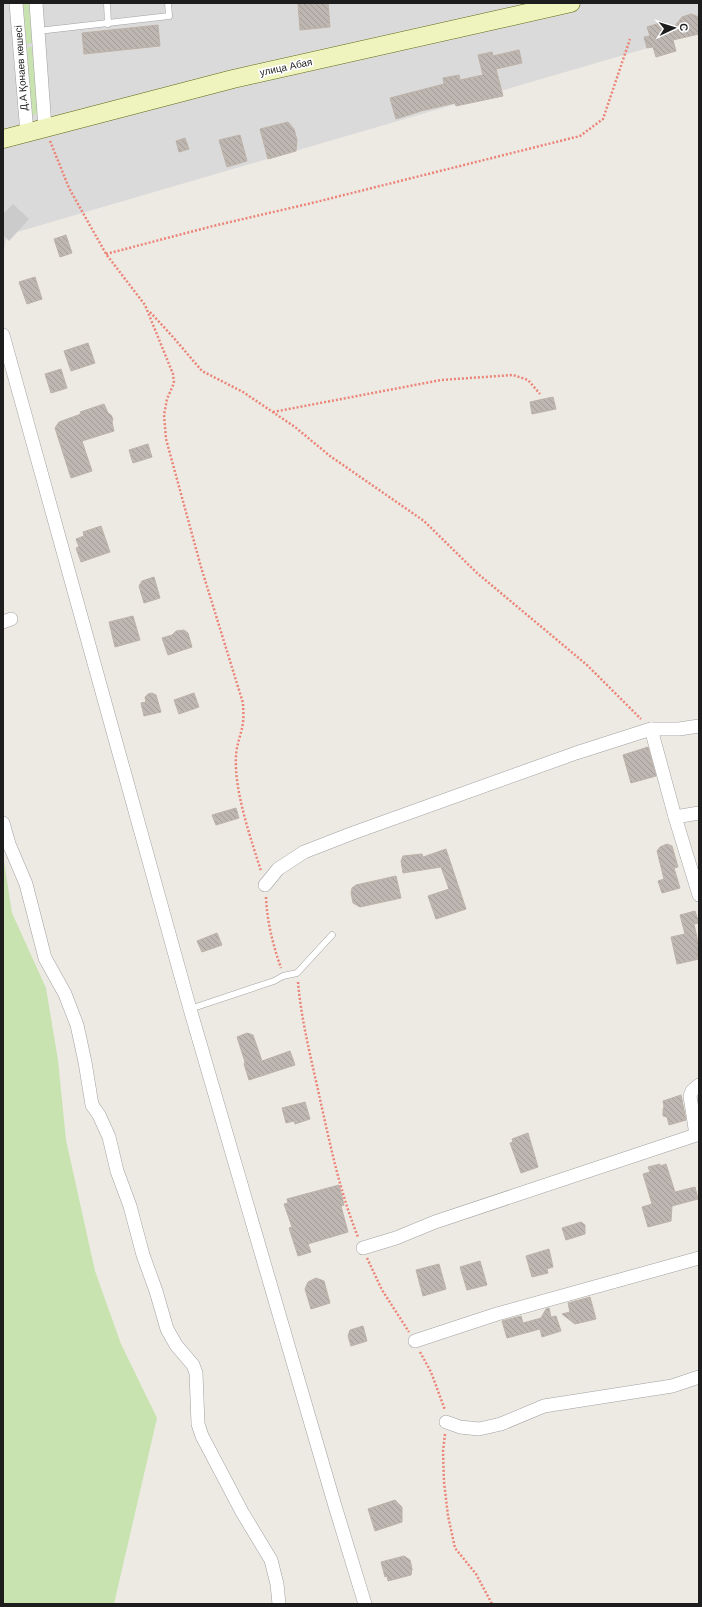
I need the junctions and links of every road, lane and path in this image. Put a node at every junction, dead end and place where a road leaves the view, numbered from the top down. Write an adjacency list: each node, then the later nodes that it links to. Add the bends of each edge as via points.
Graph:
1 (16, 3): 10 (street, Д.А Қонаев көшесі)
2 (36, 3): 7 (street, Д.А Қонаев көшесі)
3 (107, 3): 6 (lane)
4 (168, 3): 6 (lane, via 169,16)
5 (572, 3): 9 (main road, улица Абая, via 233,79)
6 (108, 24): 7 (lane)
7 (38, 31): 9 (street, Д.А Қонаев көшесі)
8 (630, 39): 12 (path, via 603,119 580,136)
9 (45, 128): 10 (main road, улица Абая); 12 (path, via 69,188)
10 (27, 133): 11 (main road, улица Абая)
11 (3, 138)
12 (106, 254): 13 (path)
13 (148, 311): 16 (path, via 202,371 242,392); 22 (path, via 173,374 174,383 164,415 166,439 201,567 243,703 243,722 235,758 237,781 246,825)
14 (3, 335): 27 (street)
15 (540, 394): 16 (path, via 528,380 513,374 441,380)
16 (272, 412): 18 (path, via 424,521 477,573 587,665)
17 (699, 726): 18 (street)
18 (651, 729): 20 (street); 22 (street, via 576,753 304,852 278,869)
19 (699, 813): 20 (street)
20 (675, 817): 23 (street)
21 (3, 823): 34 (street, via 26,884 45,958 65,994 77,1025 92,1105 109,1137 117,1171 167,1329 196,1373 198,1424 202,1436 242,1512 271,1560)
22 (265, 885): 26 (path, via 271,938)
23 (699, 895)
24 (332, 936): 25 (lane)
25 (298, 973): 26 (lane); 29 (path, via 300,1005 325,1121 348,1213)
26 (283, 976): 27 (lane)
27 (190, 1008): 35 (street, via 332,1499)
28 (699, 1085): 29 (street, via 690,1096 696,1135)
29 (363, 1248): 31 (path, via 382,1290)
30 (699, 1258): 31 (street, via 497,1314)
31 (415, 1341): 33 (path, via 431,1372 446,1413)
32 (699, 1377): 33 (street, via 672,1386 544,1406 501,1424 479,1429)
33 (446, 1422): 36 (path, via 444,1482 455,1548 476,1574)
34 (279, 1604)
35 (365, 1604)
36 (492, 1604)

